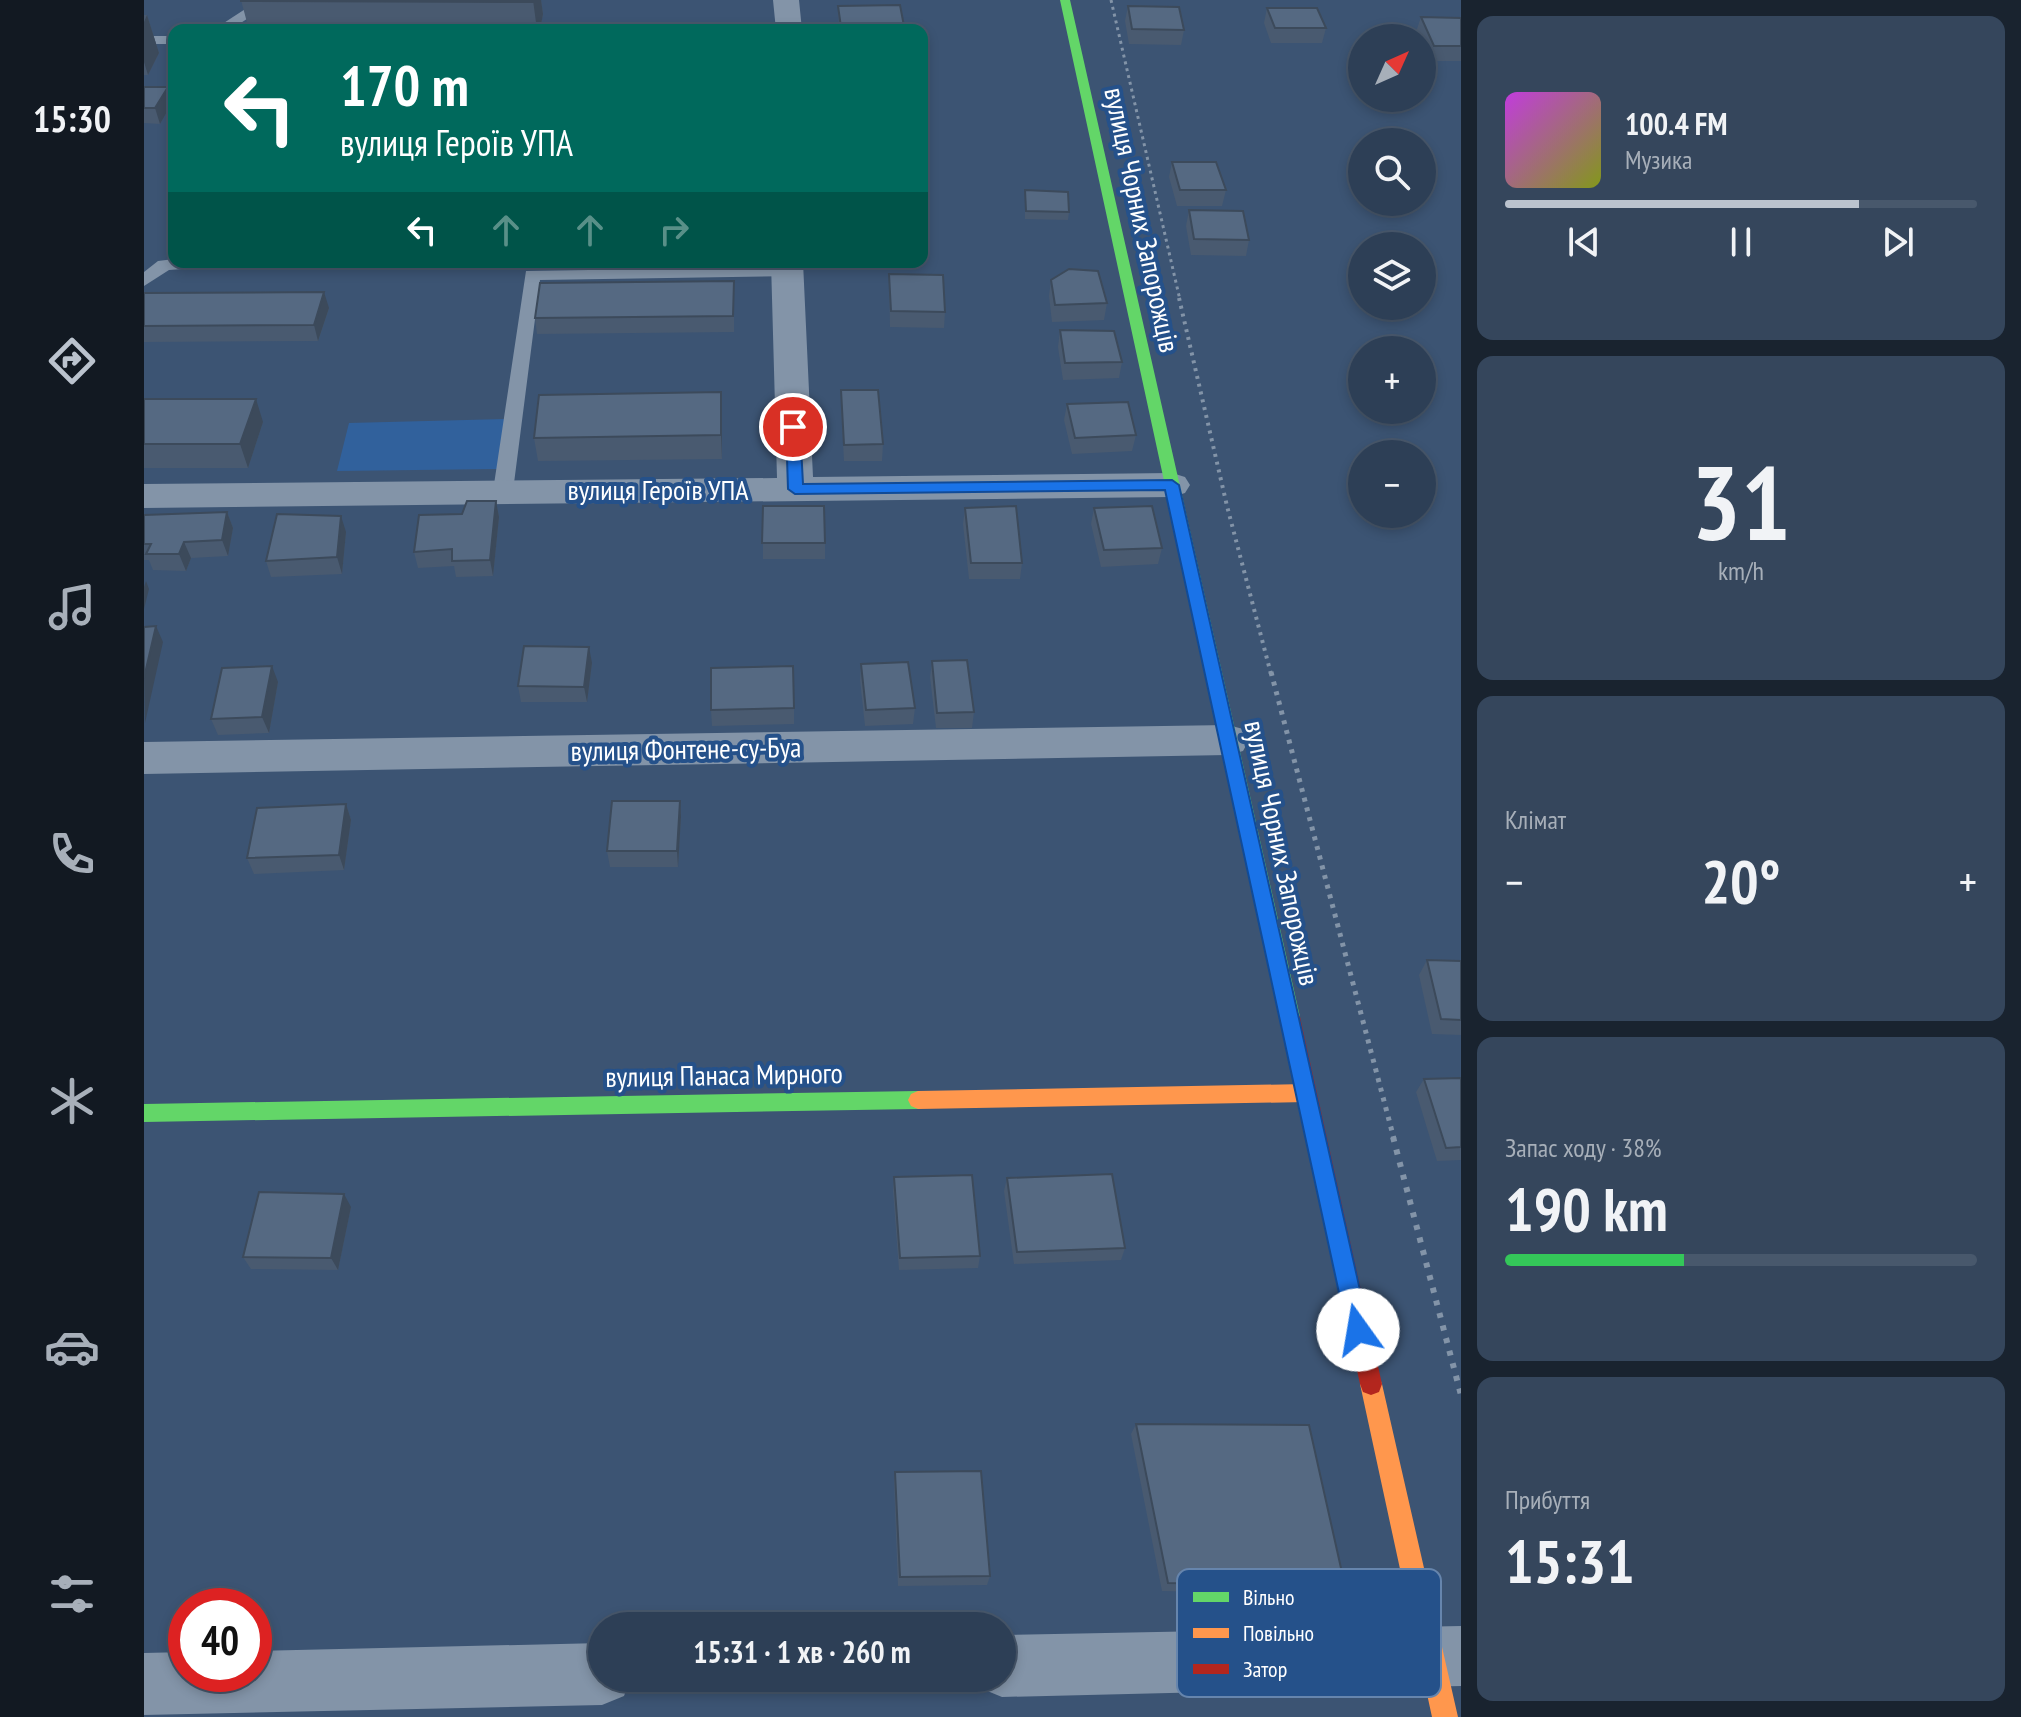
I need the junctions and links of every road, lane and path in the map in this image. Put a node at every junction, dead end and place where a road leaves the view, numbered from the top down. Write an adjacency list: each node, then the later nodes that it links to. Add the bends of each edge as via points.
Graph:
1 (269, 0): 5 (lane)
2 (786, 0): 6 (street)
3 (1065, 0): 13 (street, вулиця Чорних Запорожців)
4 (1111, 0): 21 (path, via 1227,506)
5 (230, 24)
6 (788, 24)
7 (144, 40): 8 (lane)
8 (168, 40)
9 (168, 265): 12 (lane)
10 (533, 268): 15 (lane)
11 (786, 268): 14 (street)
12 (144, 281)
13 (1172, 485): 14 (street, вулиця Героїв УПА); 17 (street, вулиця Чорних Запорожців)
14 (795, 489): 15 (street, вулиця Героїв УПА)
15 (503, 491): 16 (street, вулиця Героїв УПА)
16 (144, 496)
17 (1228, 740): 18 (street, вулиця Фонтене-су-Буа); 19 (street, вулиця Чорних Запорожців)
18 (144, 758)
19 (1306, 1093): 20 (street, вулиця Панаса Мирного); 22 (street, вулиця Чорних Запорожців)
20 (144, 1113)
21 (1461, 1395)
22 (1424, 1569)
23 (1441, 1636): 24 (street, вулиця Чорних Запорожців)
24 (1446, 1656): 29 (street, вулиця Чорних Запорожців)
25 (1177, 1662): 26 (street)
26 (1016, 1666)
27 (588, 1674): 28 (street)
28 (144, 1684)
29 (1445, 1717)

